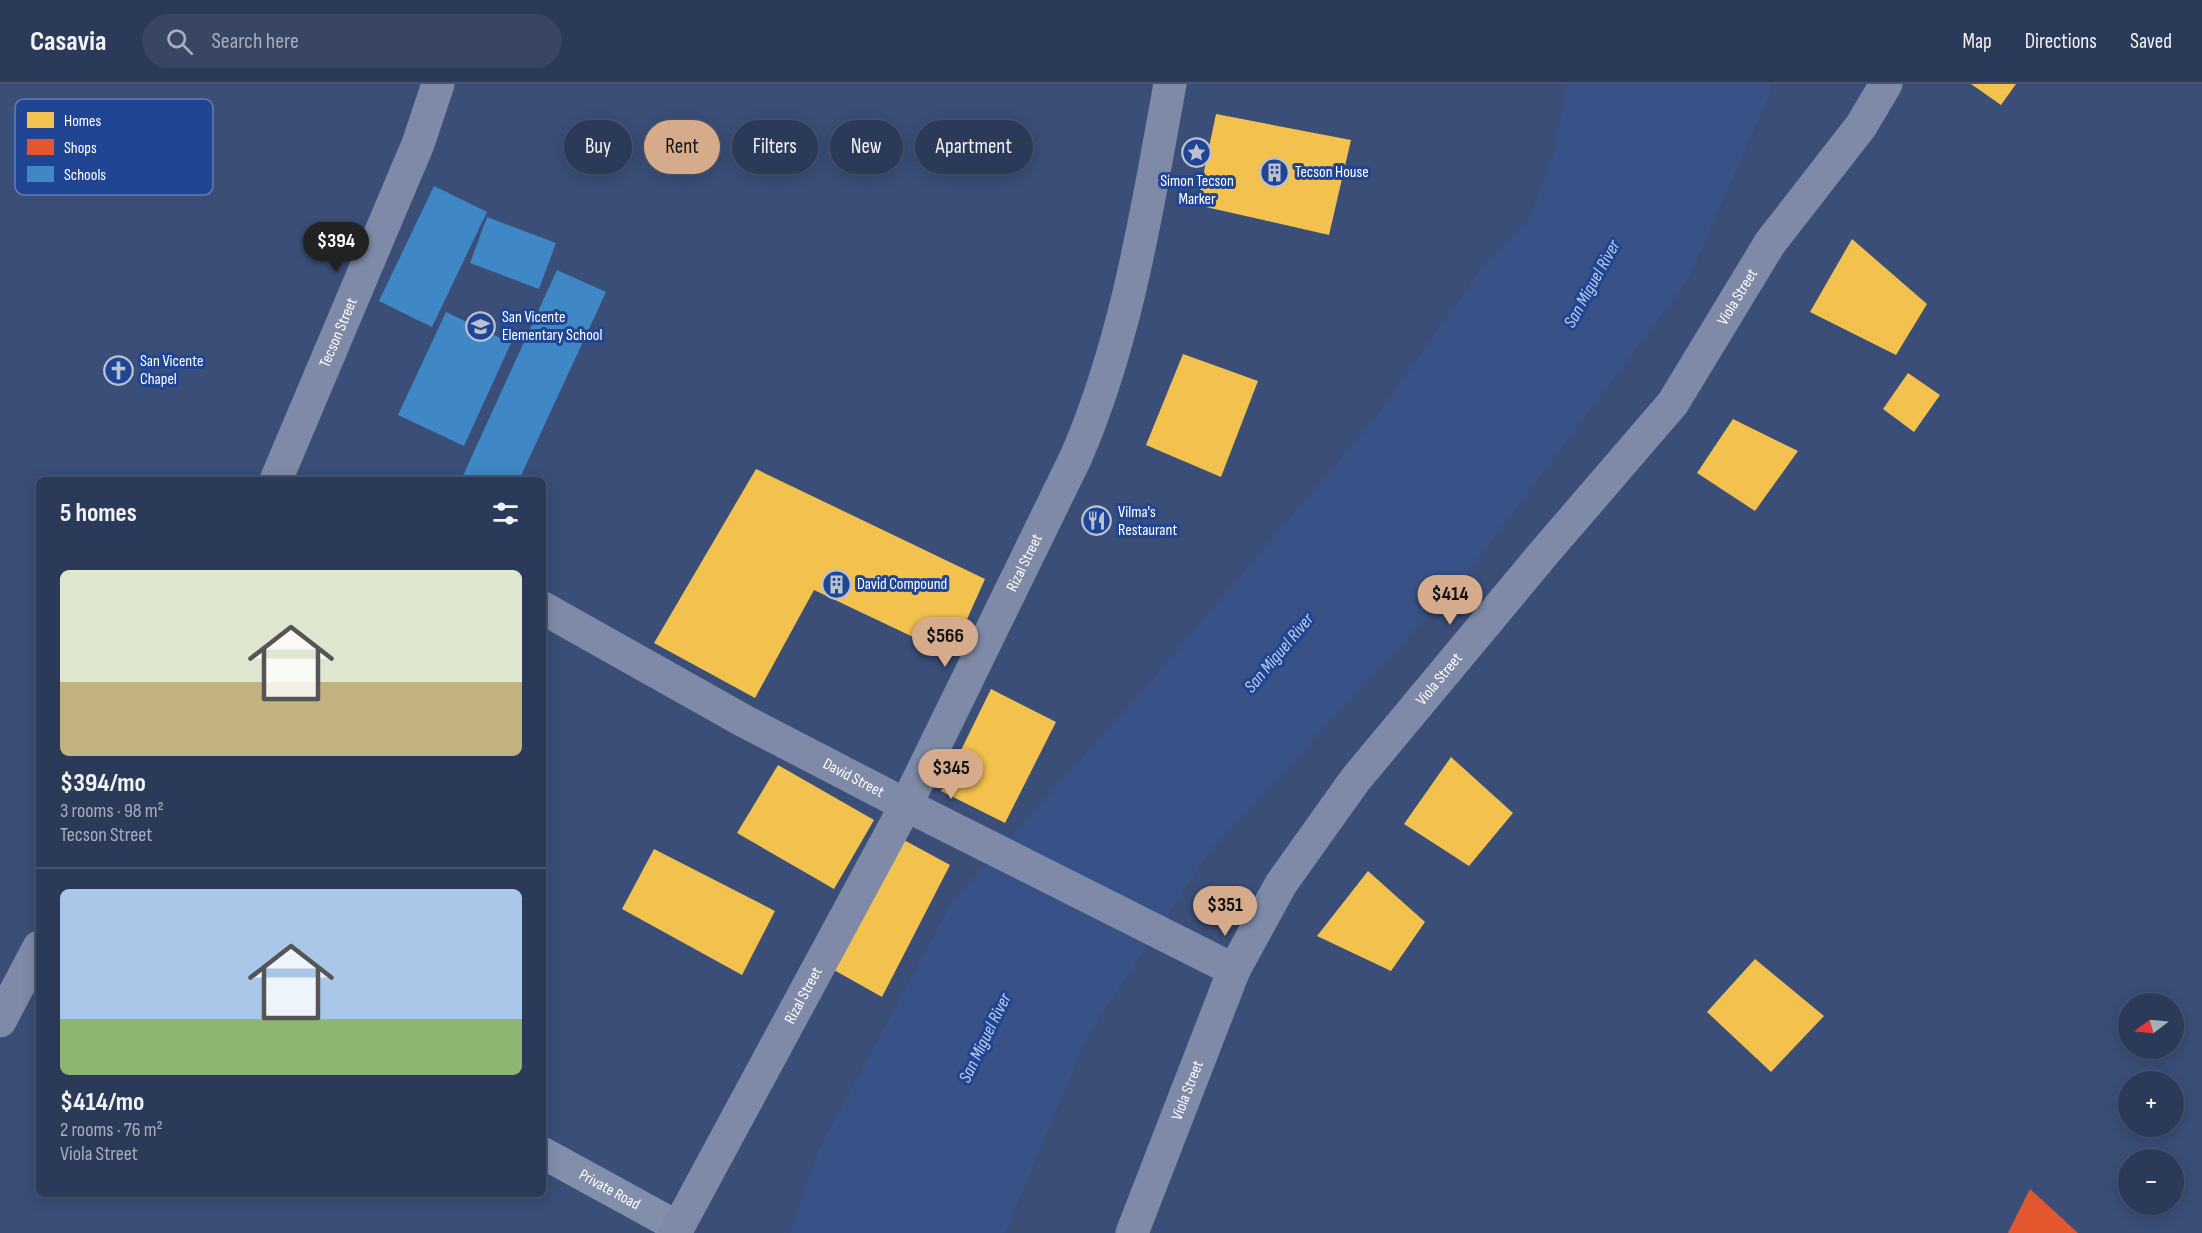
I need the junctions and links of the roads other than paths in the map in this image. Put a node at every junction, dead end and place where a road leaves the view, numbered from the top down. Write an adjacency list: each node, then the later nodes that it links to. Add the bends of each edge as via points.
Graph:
1 (438, 84): 4 (street, Tecson Street)
2 (1170, 84): 6 (street, Rizal Street, via 1134,273 1096,411)
3 (1886, 84): 8 (street, Viola Street, via 1861,126 1770,243 1673,403 1355,780 1281,884)
4 (289, 476)
5 (546, 610): 6 (street, David Street)
6 (906, 806): 8 (street, David Street); 11 (street, Rizal Street)
7 (36, 953): 9 (street)
8 (1234, 970): 12 (street, Viola Street)
9 (0, 1021)
10 (546, 1155): 11 (street, Private Road)
11 (676, 1230)
12 (1132, 1233)

